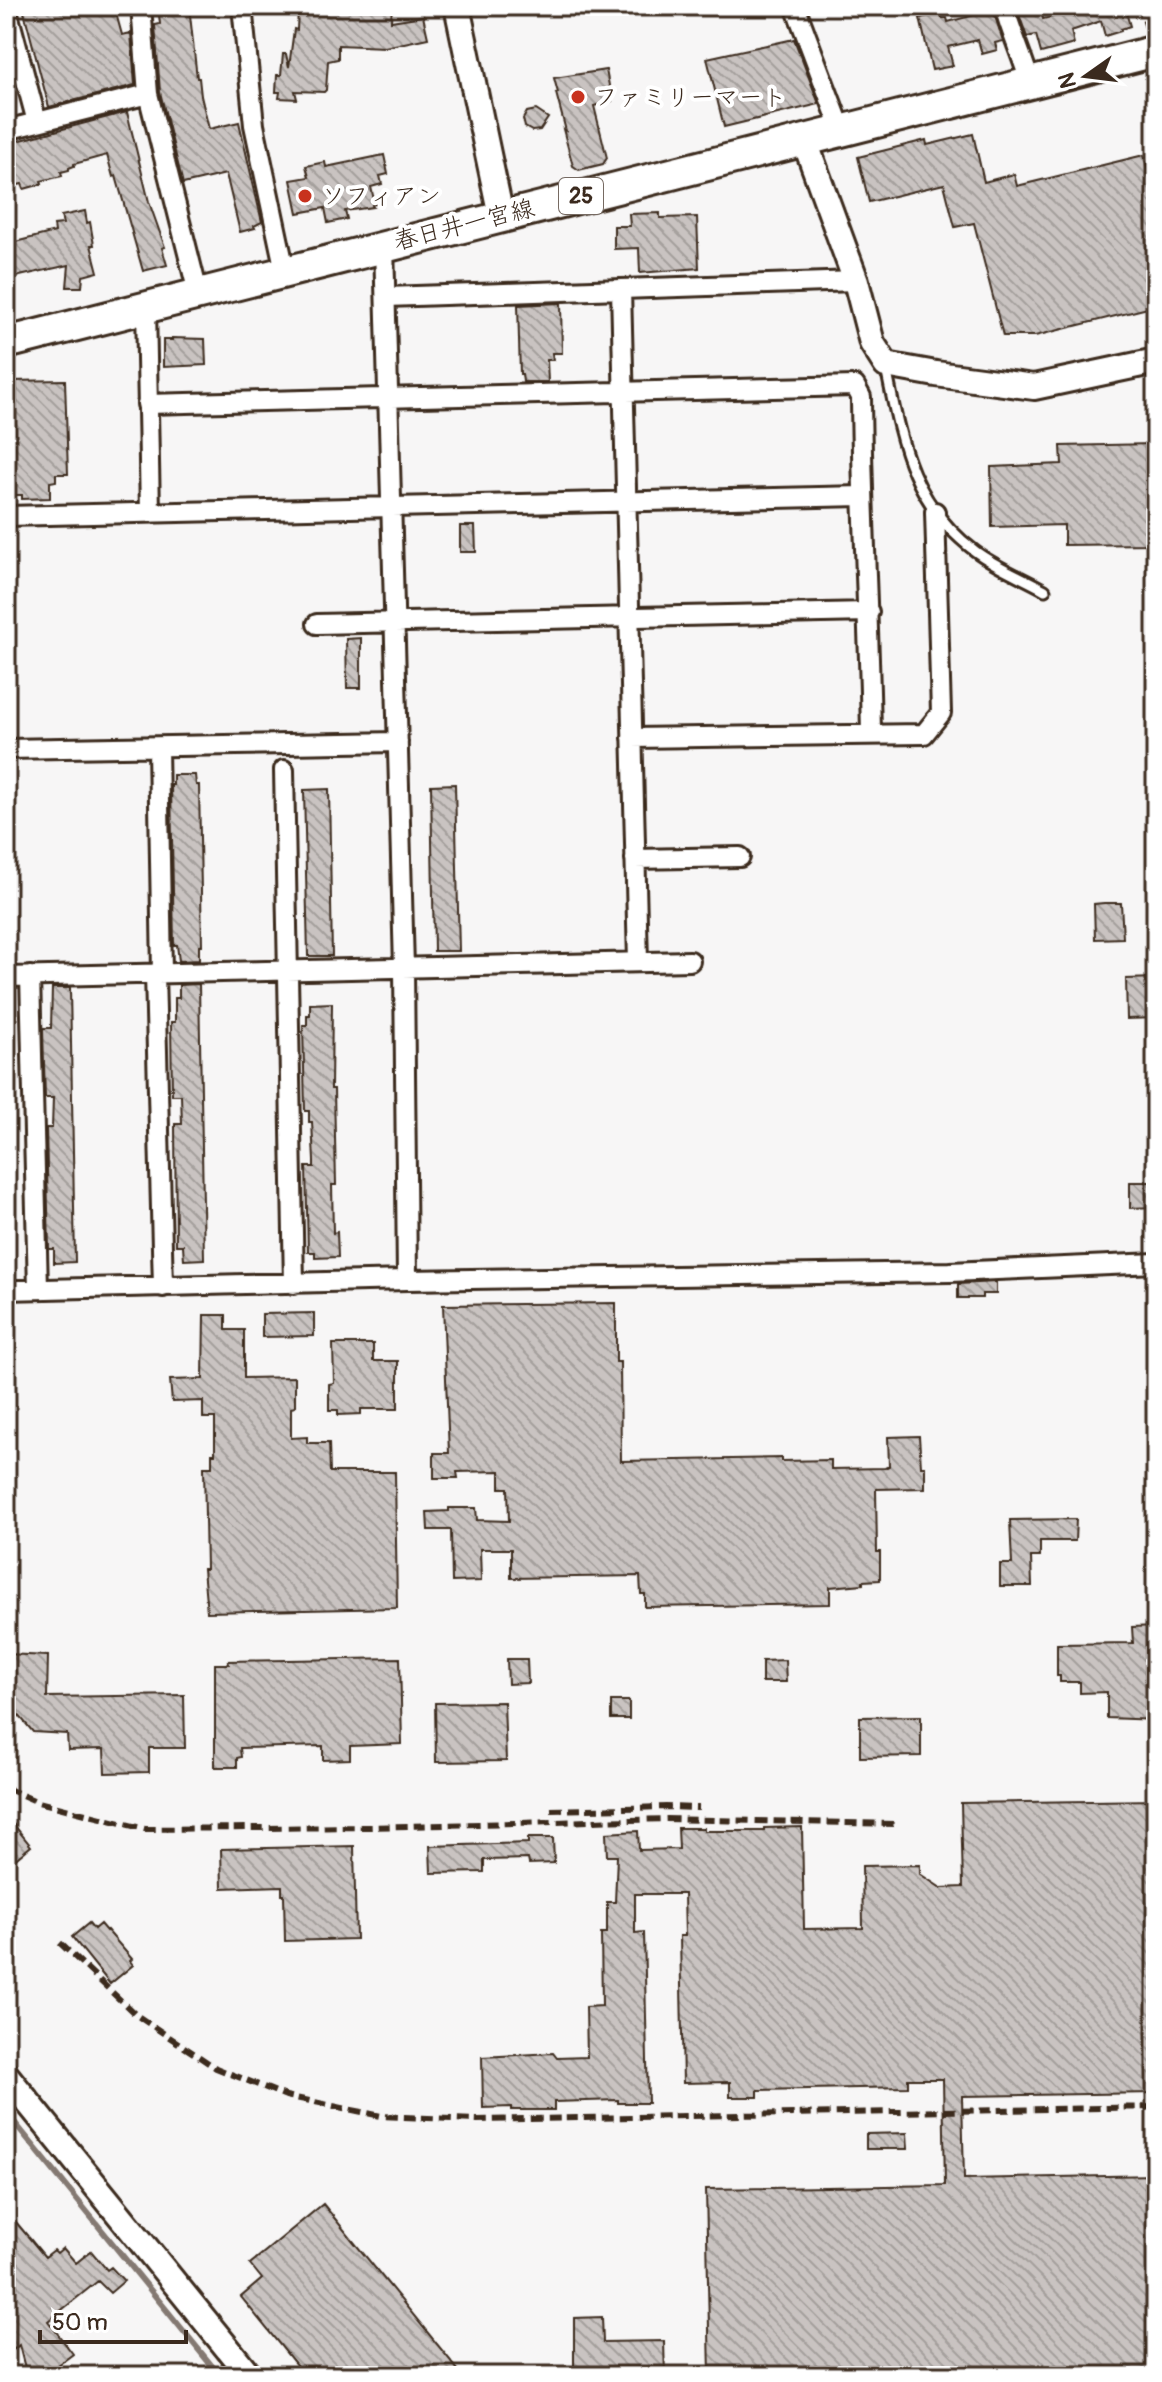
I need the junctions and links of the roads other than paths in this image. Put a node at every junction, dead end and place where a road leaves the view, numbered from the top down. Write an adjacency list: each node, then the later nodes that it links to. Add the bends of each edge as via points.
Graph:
1 (6, 6): 10 (street)
2 (141, 6): 9 (street)
3 (242, 6): 16 (street, via 254,125)
4 (457, 6): 14 (street)
5 (795, 6): 12 (street)
6 (1004, 6): 8 (street)
7 (1152, 41): 8 (main road, 春日井一宮線 / 25)
8 (1030, 83): 12 (main road, 春日井一宮線 / 25)
9 (148, 94): 10 (street); 19 (street)
10 (37, 122): 11 (street)
11 (6, 130)
12 (842, 131): 13 (main road, 春日井一宮線 / 25)
13 (804, 139): 14 (main road, 春日井一宮線 / 25); 17 (street)
14 (501, 216): 15 (main road, 春日井一宮線 / 25)
15 (384, 246): 16 (main road, 春日井一宮線 / 25); 20 (street)
16 (285, 271): 19 (main road, 春日井一宮線 / 25)
17 (856, 281): 18 (street); 24 (street, via 872,343)
18 (621, 289): 20 (street); 25 (street)
19 (198, 293): 21 (main road, 春日井一宮線 / 25)
20 (386, 297): 26 (street)
21 (146, 307): 22 (main road, 春日井一宮線 / 25); 27 (street)
22 (6, 343)
23 (1156, 361): 24 (street, via 1034,387)
24 (886, 365): 32 (lane, via 911,471)
25 (624, 392): 26 (street); 28 (street, via 855,386 861,397); 29 (street)
26 (389, 398): 27 (street); 30 (street)
27 (147, 404): 31 (street)
28 (862, 496): 29 (street); 35 (street)
29 (627, 501): 30 (street); 36 (street)
30 (392, 507): 31 (street); 37 (street)
31 (150, 512): 33 (street)
32 (935, 512): 34 (lane, via 975,551); 39 (street, via 941,713 924,734)
33 (6, 516)
34 (1045, 590)
35 (869, 612): 36 (street); 39 (street)
36 (629, 617): 37 (street); 40 (street)
37 (395, 622): 38 (street); 41 (street)
38 (317, 624)
39 (871, 734): 40 (street)
40 (632, 738): 46 (street)
41 (398, 742): 42 (street); 49 (street)
42 (158, 747): 43 (street); 51 (street)
43 (6, 749)
44 (284, 770): 50 (street)
45 (740, 857): 46 (street)
46 (635, 859): 48 (street)
47 (690, 961): 48 (street)
48 (638, 962): 49 (street)
49 (404, 967): 50 (street); 55 (street)
50 (288, 970): 51 (street); 56 (street)
51 (159, 973): 52 (street); 57 (street)
52 (30, 976): 53 (street); 58 (street)
53 (6, 977)
54 (1156, 1263): 55 (street, via 950,1272)
55 (407, 1280): 56 (street)
56 (294, 1284): 57 (street)
57 (163, 1287): 58 (street)
58 (38, 1289): 59 (street)
59 (6, 1290)
60 (6, 2075): 61 (street)
61 (250, 2376)

